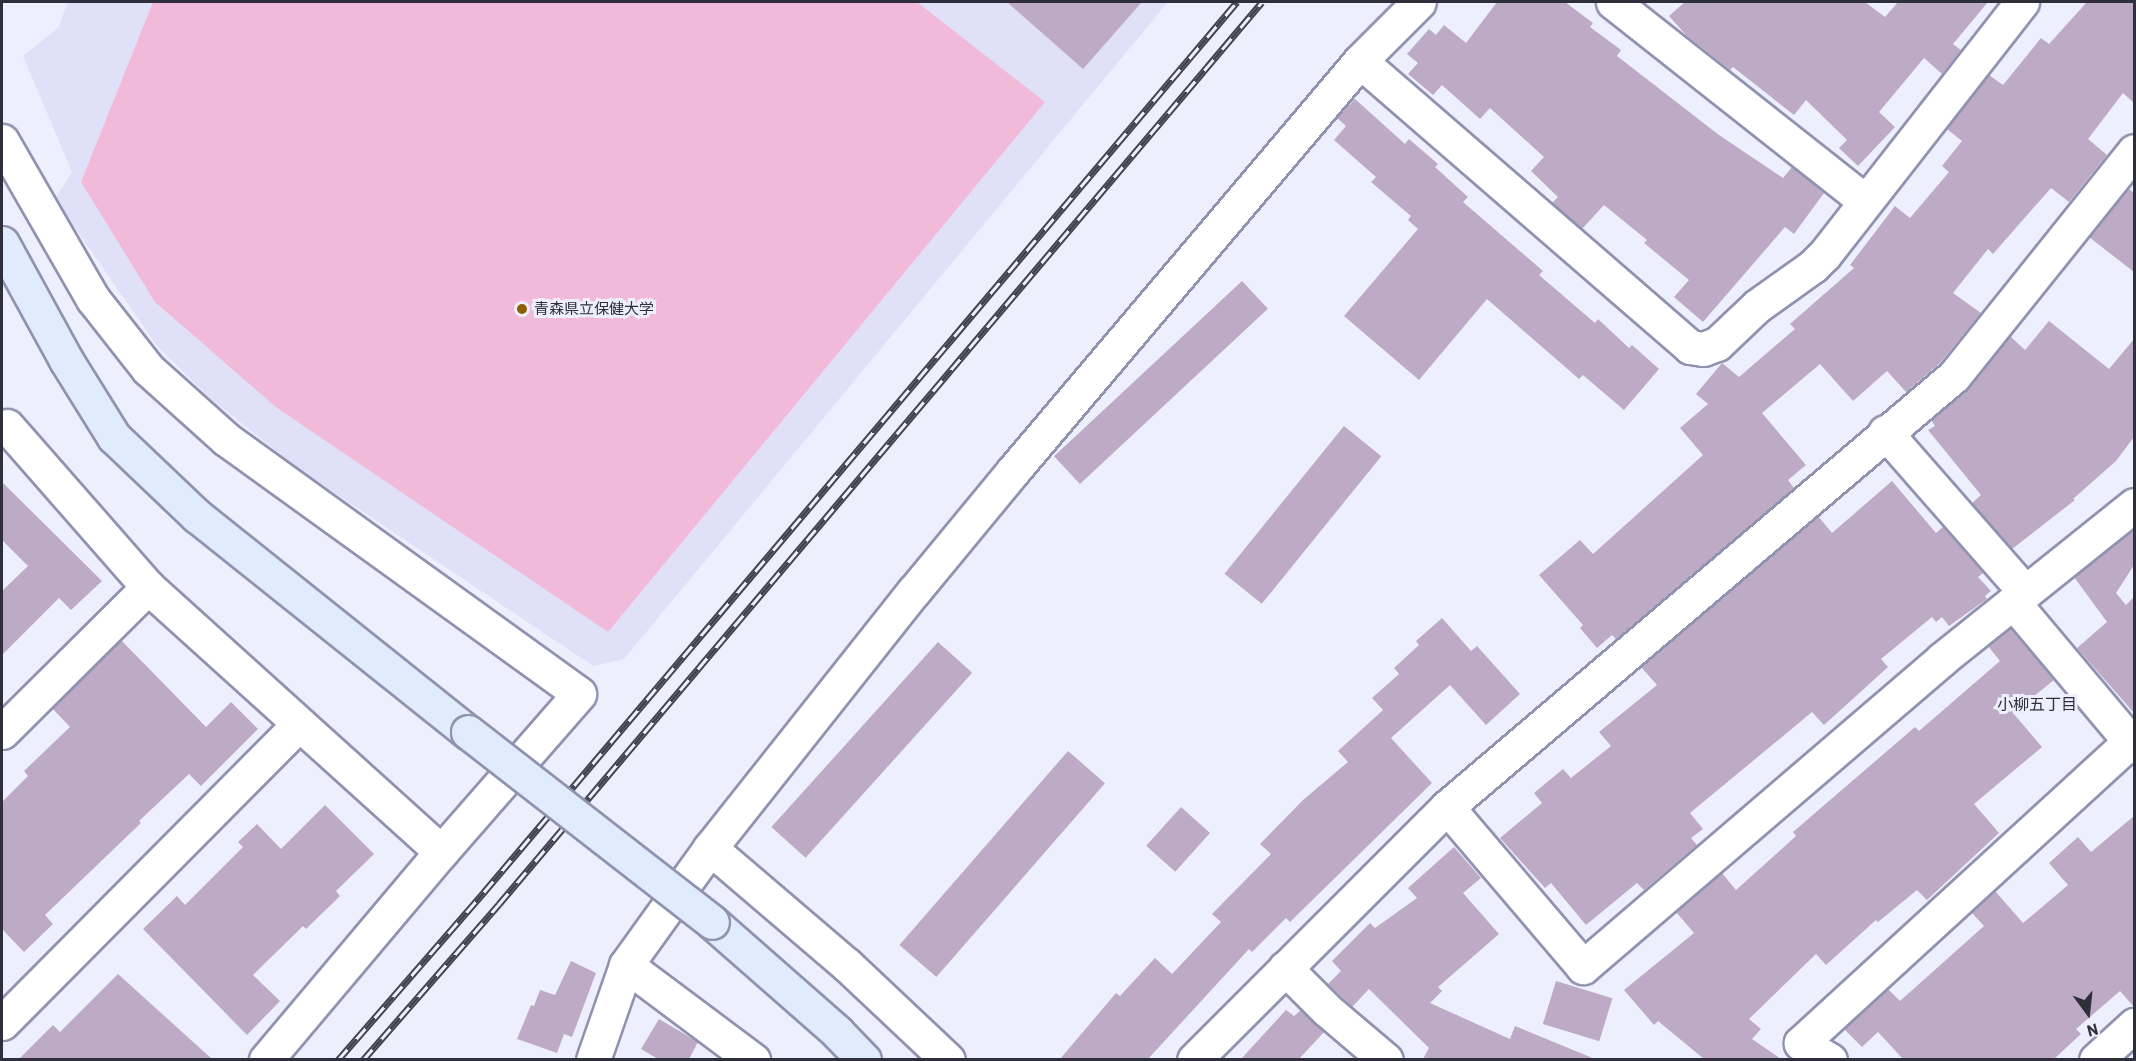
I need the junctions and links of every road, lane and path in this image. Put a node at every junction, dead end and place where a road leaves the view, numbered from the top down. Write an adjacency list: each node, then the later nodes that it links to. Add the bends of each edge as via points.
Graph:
1 (1419, 2): 4 (street)
2 (1613, 2): 7 (street)
3 (2022, 2): 7 (street)
4 (1360, 61): 7 (street, via 1690,347 1703,349 1717,344 1757,306 1813,266); 18 (street, via 929,572)
5 (2, 141): 19 (street, via 93,299 148,369 226,439 579,694)
6 (2134, 151): 10 (street, via 1954,376)
7 (1865, 201)
8 (2, 243): 27 (street, bridge, via 66,360 114,437 196,516 712,922)
9 (3, 424): 12 (street)
10 (1885, 432): 13 (street); 17 (street)
11 (2134, 505): 13 (street)
12 (148, 588): 14 (street); 15 (street)
13 (2019, 597): 16 (street); 17 (street, via 1583,967)
14 (299, 724): 19 (street); 22 (street)
15 (2, 732)
16 (2132, 744): 31 (street, via 1801,1042)
17 (1447, 807): 21 (street)
18 (710, 848): 20 (street); 28 (street, via 846,964)
19 (441, 852): 24 (street)
20 (626, 965): 25 (street); 26 (street)
21 (1285, 968): 29 (street); 30 (street, via 1327,1010)
22 (2, 1023)
23 (2134, 1025): 32 (street)
24 (266, 1059)
25 (592, 1059)
26 (753, 1059)
27 (864, 1059)
28 (948, 1059)
29 (1194, 1059)
30 (1386, 1059)
31 (1830, 1059)
32 (2096, 1059)

